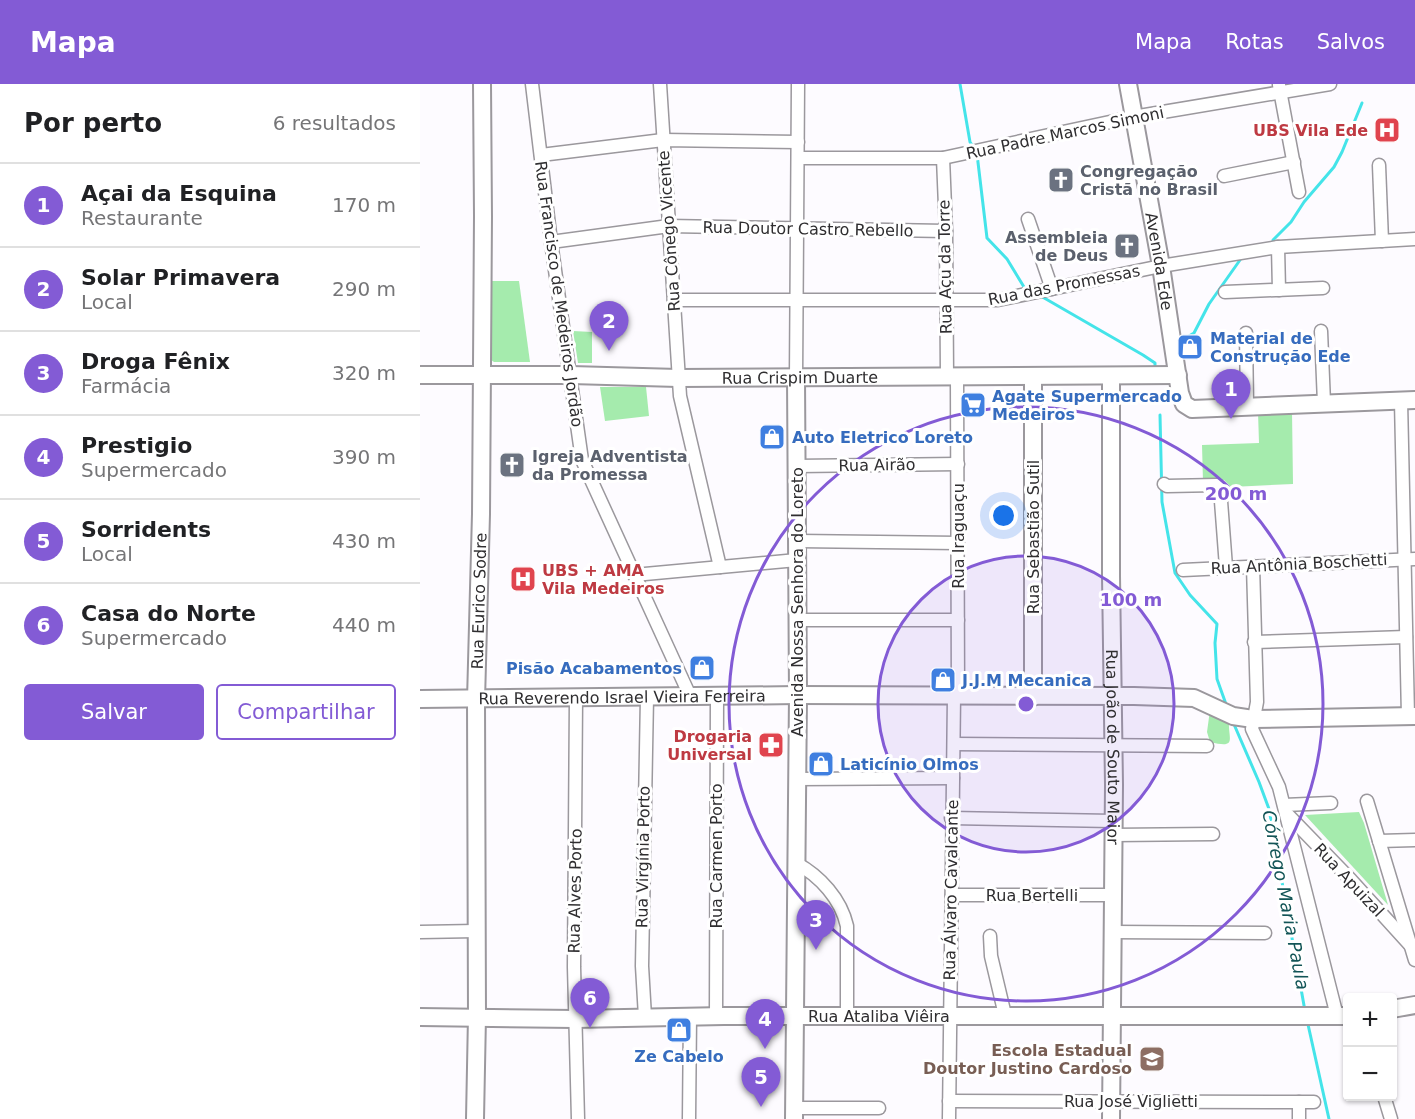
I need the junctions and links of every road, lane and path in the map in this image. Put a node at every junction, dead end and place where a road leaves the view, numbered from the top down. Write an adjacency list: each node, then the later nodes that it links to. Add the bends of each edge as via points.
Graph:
1 (482, 84): 37 (street, Rua Eurico Sodre)
2 (532, 84): 11 (street, Rua Francisco de Medeiros Jordão)
3 (660, 84): 9 (street, Rua Cônego Vicente)
4 (798, 84): 10 (street, Avenida Nossa Senhora do Loreto)
5 (1128, 84): 8 (street, Avenida Ede)
6 (1330, 84): 7 (street, Rua Padre Marcos Simoni)
7 (1279, 88): 8 (street, Rua Padre Marcos Simoni); 14 (street)
8 (1133, 117): 13 (street, Rua Padre Marcos Simoni); 26 (street, Avenida Ede)
9 (663, 140): 10 (street); 11 (street); 19 (street, Rua Cônego Vicente)
10 (798, 142): 12 (street, Avenida Nossa Senhora do Loreto)
11 (541, 155): 24 (street, Rua Francisco de Medeiros Jordão)
12 (798, 158): 13 (street, Rua Padre Marcos Simoni); 20 (street, Avenida Nossa Senhora do Loreto)
13 (942, 158): 21 (street, Rua Açu da Torre)
14 (1293, 162): 16 (street); 17 (street)
15 (1379, 165): 23 (street)
16 (1224, 176)
17 (1299, 192)
18 (1028, 219): 28 (street)
19 (669, 226): 20 (street, Rua Doutor Castro Rebello); 24 (street, Rua Doutor Castro Rebello); 31 (street, Rua Cônego Vicente)
20 (797, 228): 21 (street, Rua Doutor Castro Rebello); 32 (street, Avenida Nossa Senhora do Loreto)
21 (946, 231): 33 (street, Rua Açu da Torre)
22 (1415, 239): 23 (street, Rua das Promessas)
23 (1382, 241): 25 (street, Rua das Promessas)
24 (551, 242): 38 (street, Rua Francisco de Medeiros Jordão)
25 (1278, 247): 26 (street, Rua das Promessas); 29 (street)
26 (1161, 266): 28 (street, Rua das Promessas); 39 (street, Avenida Ede)
27 (1323, 288): 29 (street)
28 (1046, 290): 33 (street, Rua das Promessas, via 998,300)
29 (1279, 290): 30 (street)
30 (1225, 292)
31 (674, 300): 32 (street, Rua das Promessas); 43 (street, Rua Cônego Vicente)
32 (797, 300): 33 (street, Rua das Promessas); 44 (street, Avenida Nossa Senhora do Loreto)
33 (945, 301): 40 (street, Rua Açu da Torre)
34 (1321, 331): 46 (street)
35 (1246, 333): 47 (street)
36 (420, 375): 37 (street, Rua Crispim Duarte)
37 (480, 375): 38 (street, Rua Crispim Duarte); 74 (street, Rua Eurico Sodre)
38 (571, 375): 43 (street, Rua Crispim Duarte); 60 (street, Rua Francisco de Medeiros Jordão, via 582,460)
39 (1178, 375): 42 (street, Rua Crispim Duarte); 47 (street, Avenida Ede, via 1184,404 1192,409)
40 (952, 376): 41 (street, Rua Crispim Duarte); 44 (street, Rua Crispim Duarte); 48 (street, Rua Iraguaçu)
41 (1033, 376): 42 (street, Rua Crispim Duarte); 71 (street, Rua Sebastião Sutil)
42 (1111, 376): 69 (street, Rua João de Souto Maior)
43 (678, 378): 44 (street, Rua Crispim Duarte); 57 (street, Rua Cônego Vicente)
44 (796, 378): 49 (street, Avenida Nossa Senhora do Loreto)
45 (1408, 400): 46 (street); 50 (street)
46 (1324, 403): 47 (street)
47 (1247, 406)
48 (958, 464): 49 (street, Rua Airão); 53 (street, Rua Iraguaçu)
49 (797, 466): 52 (street, Avenida Nossa Senhora do Loreto)
50 (1409, 479): 54 (street)
51 (1164, 484): 58 (street, via 1217,485 1221,491)
52 (798, 541): 53 (street); 55 (street, Avenida Nossa Senhora do Loreto)
53 (958, 543): 62 (street, Rua Iraguaçu)
54 (1410, 559): 56 (street, Rua Antônia Boschetti); 63 (street)
55 (797, 560): 57 (street); 61 (street, Avenida Nossa Senhora do Loreto)
56 (1253, 566): 58 (street, Rua Antônia Boschetti); 64 (street)
57 (720, 567): 60 (street)
58 (1226, 567): 59 (street, Rua Antônia Boschetti)
59 (1183, 570)
60 (634, 575): 66 (street, Rua Francisco de Medeiros Jordão)
61 (797, 620): 62 (street); 65 (street, Avenida Nossa Senhora do Loreto)
62 (958, 620): 68 (street, Rua Iraguaçu)
63 (1406, 637): 64 (street); 75 (street)
64 (1254, 642): 76 (street, via 1257,702)
65 (798, 694): 67 (street, Rua Reverendo Israel Vieira Ferreira); 68 (street, Rua Reverendo Israel Vieira Ferreira); 81 (street, Avenida Nossa Senhora do Loreto)
66 (690, 696): 67 (street, Rua Reverendo Israel Vieira Ferreira); 70 (street, Rua Reverendo Israel Vieira Ferreira)
67 (717, 696): 105 (street, Rua Carmen Porto)
68 (956, 696): 71 (street, Rua Reverendo Israel Vieira Ferreira); 77 (street, Rua Álvaro Cavalcante)
69 (1112, 696): 71 (street, Rua Reverendo Israel Vieira Ferreira); 76 (street, Rua Reverendo Israel Vieira Ferreira, via 1203,701 1233,717); 78 (street, Rua João de Souto Maior)
70 (647, 697): 72 (street, Rua Reverendo Israel Vieira Ferreira); 112 (street, Rua Virgínia Porto, via 642,966)
71 (1033, 697)
72 (576, 698): 74 (street, Rua Reverendo Israel Vieira Ferreira); 113 (street, Rua Alves Porto)
73 (420, 699): 74 (street, Rua Reverendo Israel Vieira Ferreira)
74 (476, 700): 94 (street, Rua Eurico Sodre)
75 (1411, 716): 76 (street, Rua Reverendo Israel Vieira Ferreira)
76 (1253, 719): 84 (street, via 1252,729)
77 (954, 744): 78 (street); 80 (street, Rua Álvaro Cavalcante)
78 (1113, 746): 79 (street); 86 (street, Rua João de Souto Maior)
79 (1207, 746)
80 (953, 778): 81 (street); 85 (street, Rua Álvaro Cavalcante)
81 (797, 779): 90 (street, Avenida Nossa Senhora do Loreto)
82 (1367, 801): 89 (street)
83 (1331, 803): 84 (street)
84 (1286, 810): 98 (street, Rua Apuizal); 110 (street)
85 (951, 818): 86 (street); 91 (street, Rua Álvaro Cavalcante)
86 (1113, 828): 87 (street); 92 (street, Rua João de Souto Maior)
87 (1213, 834)
88 (1415, 840): 89 (street)
89 (1379, 841): 98 (street)
90 (796, 863): 106 (street, Avenida Nossa Senhora do Loreto); 107 (street, via 825,885 844,912 848,926)
91 (952, 895): 92 (street, Rua Bertelli); 108 (street, Rua Álvaro Cavalcante)
92 (1113, 895): 95 (street, Rua João de Souto Maior)
93 (420, 932): 94 (street)
94 (476, 932): 103 (street, Rua Eurico Sodre)
95 (1113, 932): 96 (street); 109 (street, Rua João de Souto Maior)
96 (1265, 933)
97 (990, 936): 102 (street)
98 (1410, 945): 99 (street)
99 (1415, 960)
100 (1415, 1005): 101 (street)
101 (1397, 1008)
102 (1005, 1015): 108 (street, Rua Ataliba Viêira); 109 (street, Rua Ataliba Viêira)
103 (477, 1016): 111 (street, Rua Ataliba Viêira); 113 (street, Rua Ataliba Viêira); 121 (street, Rua Eurico Sodre)
104 (690, 1016): 105 (street, Rua Ataliba Viêira); 112 (street, Rua Ataliba Viêira); 123 (street)
105 (716, 1016): 106 (street, Rua Ataliba Viêira)
106 (795, 1016): 107 (street, Rua Ataliba Viêira); 120 (street, Avenida Nossa Senhora do Loreto)
107 (847, 1016): 108 (street, Rua Ataliba Viêira)
108 (950, 1016): 114 (street, Rua Álvaro Cavalcante)
109 (1112, 1016): 110 (street, Rua Ataliba Viêira); 115 (street, Rua João de Souto Maior)
110 (1342, 1016)
111 (420, 1017)
112 (645, 1017): 113 (street, Rua Ataliba Viêira)
113 (575, 1018): 122 (street, Rua Alves Porto)
114 (949, 1101): 115 (street, Rua José Viglietti); 124 (street, Rua Álvaro Cavalcante)
115 (1112, 1101): 117 (street, Rua José Viglietti); 125 (street, Rua João de Souto Maior)
116 (1386, 1101): 127 (street)
117 (1299, 1102): 118 (street, Rua José Viglietti); 126 (street)
118 (1314, 1102)
119 (879, 1108): 120 (street)
120 (794, 1113)
121 (475, 1119)
122 (578, 1119)
123 (688, 1119)
124 (949, 1119)
125 (1111, 1119)
126 (1299, 1119)
127 (1391, 1119)

